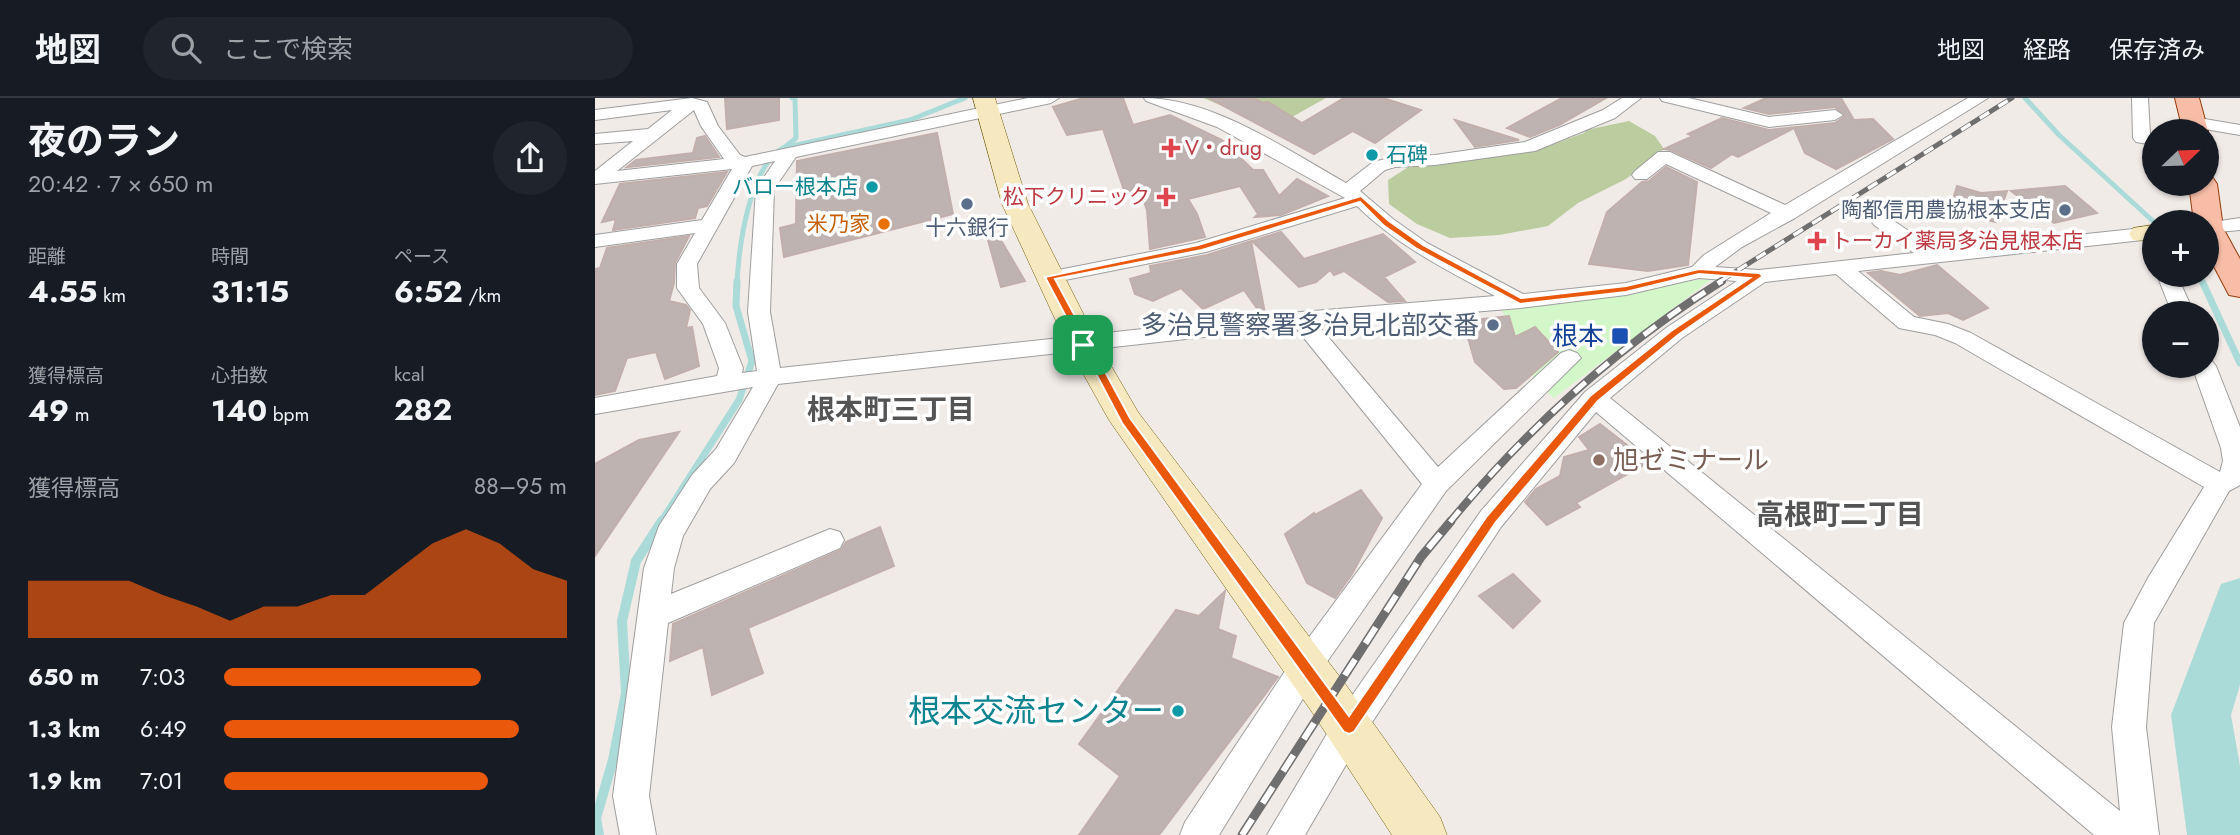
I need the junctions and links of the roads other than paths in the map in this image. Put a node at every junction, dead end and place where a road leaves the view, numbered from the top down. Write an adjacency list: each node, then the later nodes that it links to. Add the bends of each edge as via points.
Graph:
1 (1051, 98): 8 (street)
2 (1152, 98): 21 (street, via 1223,123)
3 (1633, 98): 21 (street, via 1609,114 1529,147 1379,166)
4 (1668, 98): 11 (street, via 1769,122)
5 (1980, 98): 22 (street)
6 (2140, 98): 15 (street)
7 (695, 101): 10 (street); 12 (street, via 701,105); 13 (street)
8 (986, 104): 17 (street); 34 (street, via 1015,204)
9 (2188, 110): 14 (street)
10 (595, 115)
11 (1835, 115)
12 (703, 120): 13 (street); 18 (street, via 719,135 733,159)
13 (659, 130): 16 (street); 19 (street)
14 (2240, 130)
15 (2142, 138)
16 (595, 139)
17 (790, 153): 18 (street); 40 (street, via 765,189 759,312)
18 (745, 162): 19 (street); 25 (street)
19 (600, 173)
20 (1641, 175): 22 (street, via 1664,156)
21 (1355, 195): 34 (street, via 1199,248); 36 (street, via 1420,247)
22 (1788, 214): 32 (street, via 1719,254)
23 (1881, 221): 30 (street)
24 (2240, 224): 26 (street)
25 (708, 225): 28 (street); 42 (street, via 687,264 688,288 714,323 731,368)
26 (2219, 227)
27 (2142, 239): 30 (street)
28 (595, 241)
29 (2219, 249): 35 (main road)
30 (1932, 256): 31 (street)
31 (1839, 266): 33 (street); 46 (street, via 1907,324 1963,338)
32 (1699, 272): 33 (street); 36 (street, via 1626,289)
33 (1759, 276): 43 (street, via 1674,333)
34 (1050, 277): 38 (street)
35 (2240, 288)
36 (1520, 301): 37 (street)
37 (1301, 319): 38 (street); 45 (street)
38 (1083, 345): 40 (street); 49 (street, via 1126,420)
39 (1569, 358): 45 (street)
40 (770, 378): 42 (street); 48 (street, via 725,456 701,482 669,534)
41 (2209, 378): 46 (street, via 2235,443 2237,469 2231,479)
42 (728, 382): 44 (street)
43 (1594, 398): 50 (street, via 1491,519); 55 (street)
44 (595, 406)
45 (1437, 484): 49 (street)
46 (2220, 484): 56 (street, via 2139,623 2129,727)
47 (830, 540): 48 (street)
48 (652, 616): 51 (street, via 631,796)
49 (1304, 669): 50 (street); 52 (street)
50 (1349, 728): 53 (street); 54 (street)
51 (638, 835)
52 (1198, 835)
53 (1285, 835)
54 (1422, 835)
55 (2122, 835)
56 (2141, 835)

